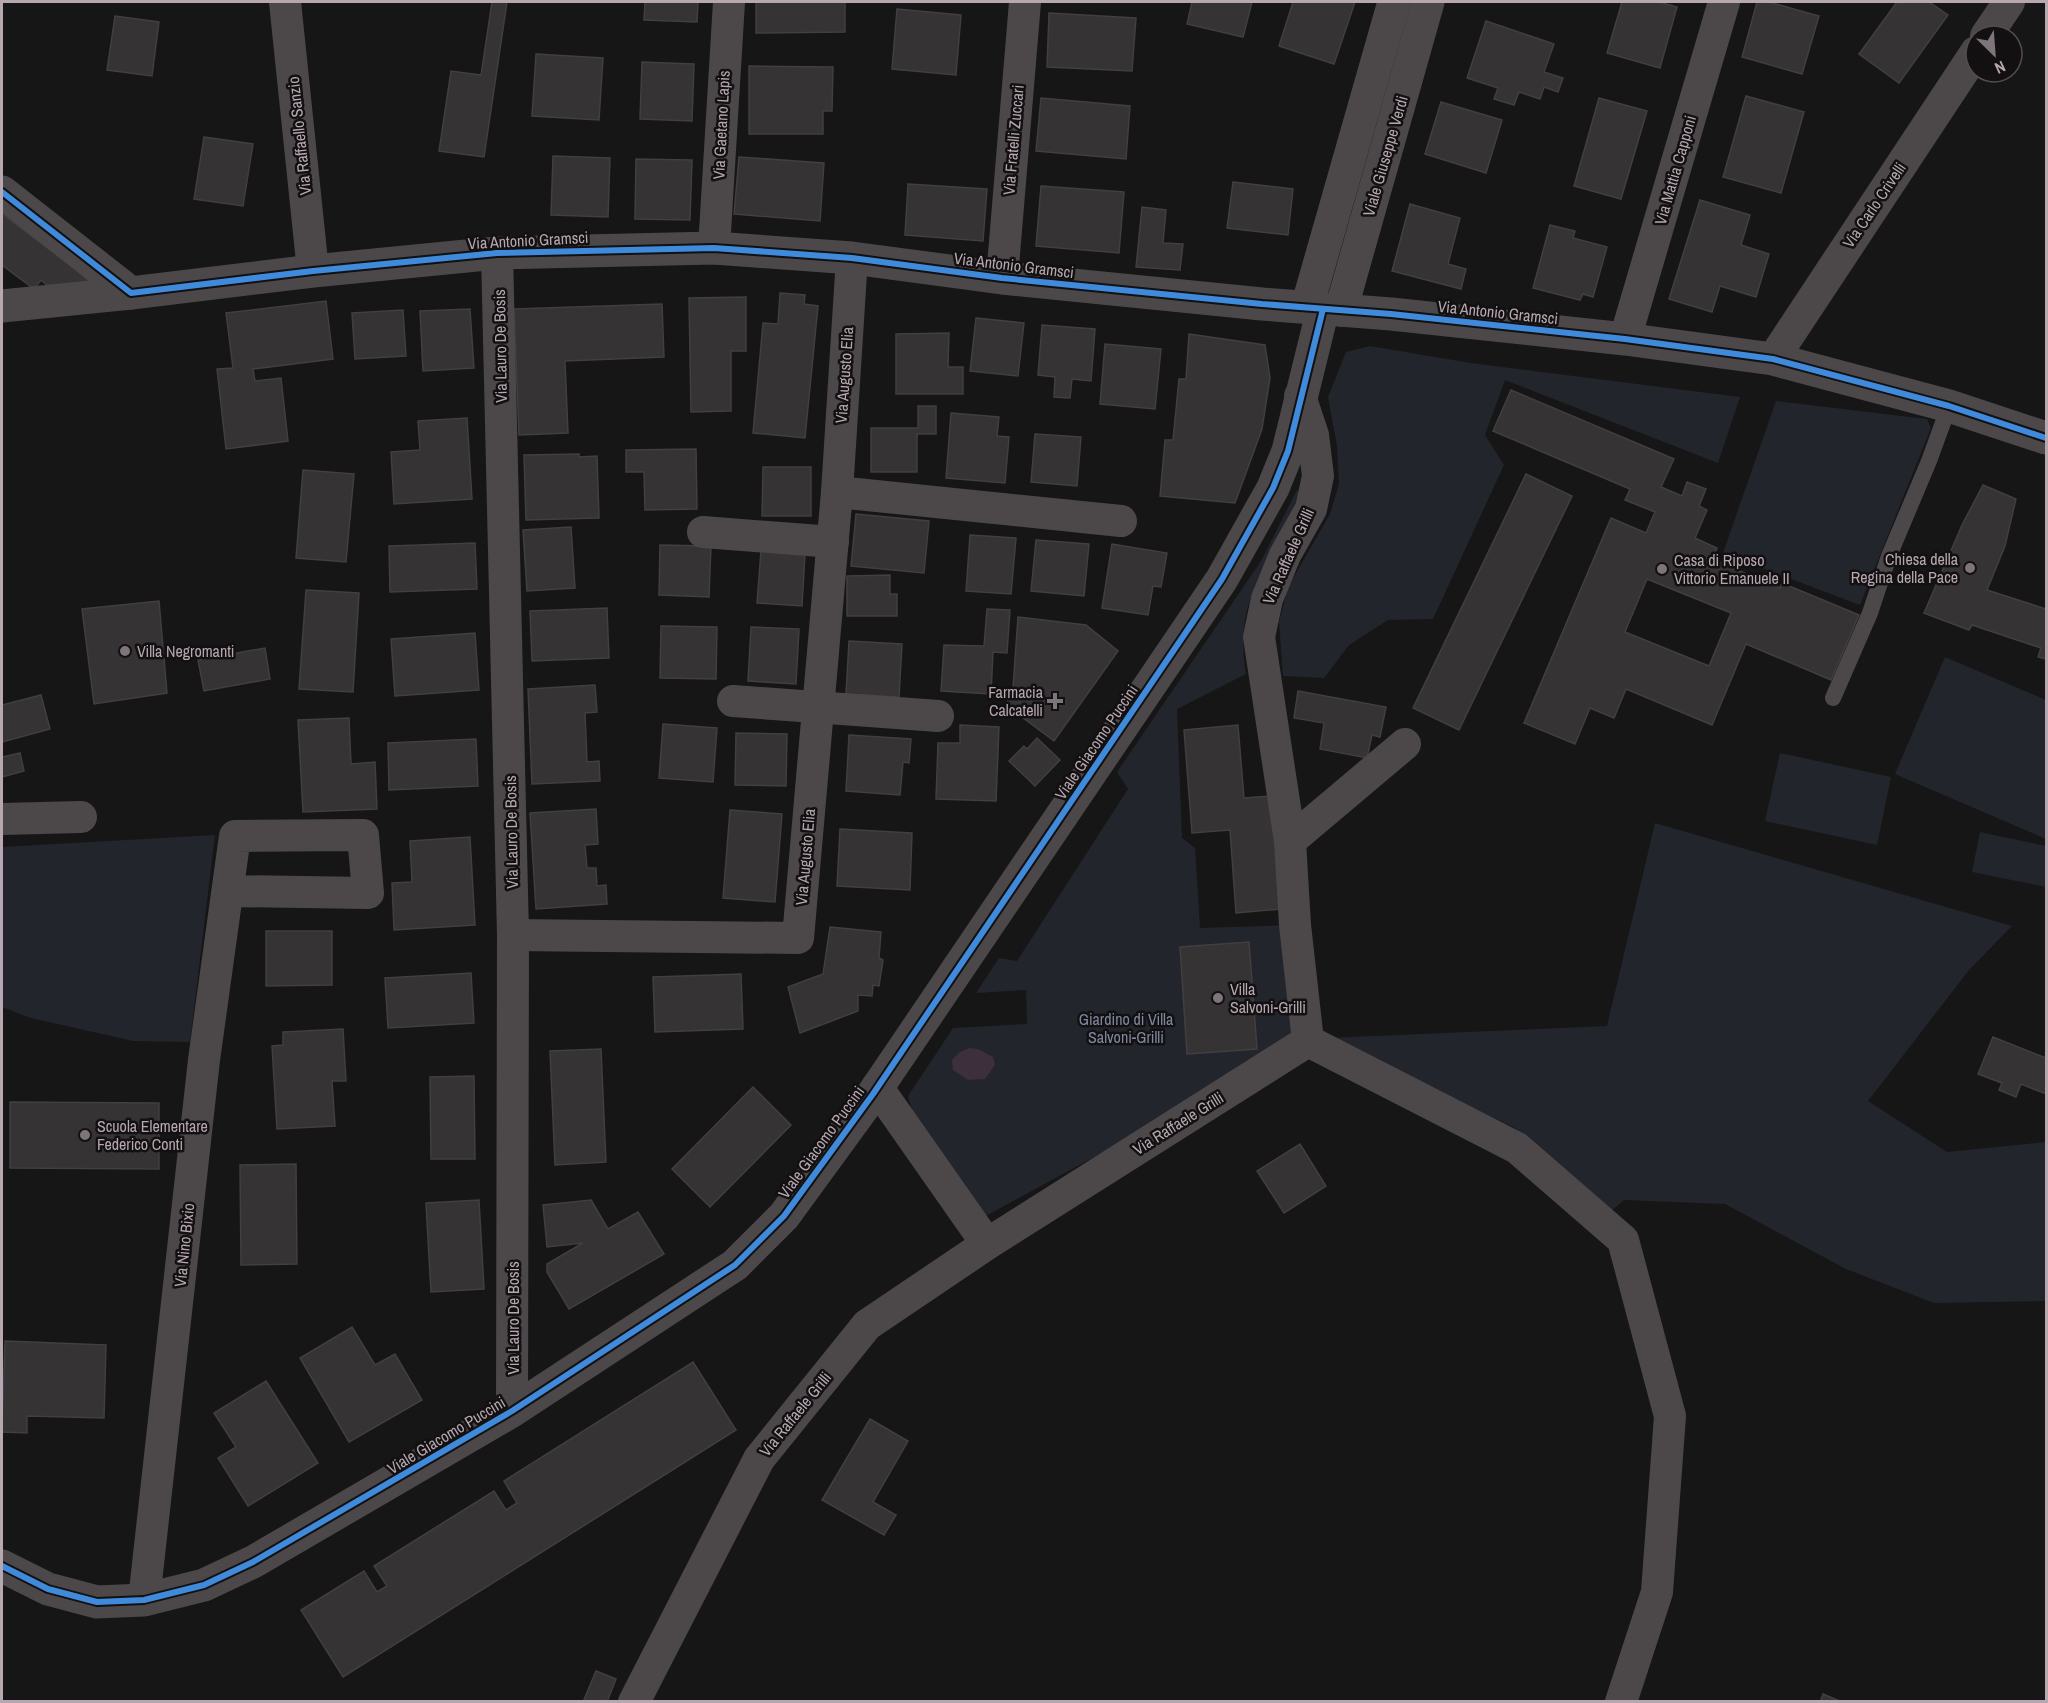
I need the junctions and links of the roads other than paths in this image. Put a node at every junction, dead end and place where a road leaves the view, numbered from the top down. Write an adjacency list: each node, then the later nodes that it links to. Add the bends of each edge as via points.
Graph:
1 (285, 2): 14 (street, Via Raffaello Sanzio)
2 (729, 2): 11 (street, Via Gaetano Lapis)
3 (1025, 2): 15 (street, Via Fratelli Zuccari)
4 (1394, 2): 18 (street, Viale Giuseppe Verdi)
5 (1428, 2): 18 (street, Viale Giuseppe Verdi)
6 (1724, 2): 19 (street, Via Mattia Capponi)
7 (2009, 2): 8 (street)
8 (1994, 24)
9 (1964, 70): 20 (street, Via Carlo Crivelli)
10 (2, 192): 16 (street)
11 (714, 248): 12 (street, Via Antonio Gramsci); 13 (street, Via Antonio Gramsci)
12 (497, 253): 14 (street, Via Antonio Gramsci); 37 (street, Via Lauro De Bosis)
13 (852, 258): 15 (street, Via Antonio Gramsci); 24 (street, Via Augusto Elia)
14 (313, 271): 16 (street, Via Antonio Gramsci)
15 (1002, 278): 18 (street, Via Antonio Gramsci)
16 (131, 293): 17 (street, Via Antonio Gramsci)
17 (2, 306)
18 (1324, 309): 19 (street, Via Antonio Gramsci); 21 (street, Viale Giacomo Puccini)
19 (1625, 339): 20 (street, Via Antonio Gramsci)
20 (1773, 359): 22 (street, Via Antonio Gramsci)
21 (1300, 396): 35 (street, Via Raffaele Grilli, via 1313,435 1318,476 1311,509 1285,555 1267,599 1259,637); 39 (street, Viale Giacomo Puccini, via 1288,451 1273,488 1222,579)
22 (1949, 406): 23 (street, Via Antonio Gramsci); 28 (lane, via 1870,613)
23 (2046, 438)
24 (837, 492): 25 (street); 27 (street, Via Augusto Elia)
25 (1121, 521)
26 (703, 532): 27 (street)
27 (832, 542): 30 (street, Via Augusto Elia)
28 (1833, 698)
29 (733, 701): 30 (street)
30 (819, 706): 31 (street); 37 (street, Via Augusto Elia, via 798,938)
31 (938, 716)
32 (1405, 744): 35 (street)
33 (81, 817): 34 (street)
34 (2, 819)
35 (1290, 841): 38 (street, Via Raffaele Grilli)
36 (228, 891): 43 (street, Via Nino Bixio, via 204,1060)
37 (513, 935): 41 (street, Via Lauro De Bosis)
38 (1308, 1041): 40 (street, Via Raffaele Grilli); 45 (street, via 1517,1148 1623,1240 1670,1416 1657,1592)
39 (877, 1087): 40 (street); 41 (street, Viale Giacomo Puccini, via 784,1216 735,1265)
40 (987, 1244): 44 (street, Via Raffaele Grilli, via 867,1325 759,1459)
41 (512, 1411): 43 (street, Viale Giacomo Puccini, via 253,1562 204,1585)
42 (2, 1566): 43 (street, Viale Giacomo Puccini, via 48,1589 96,1602)
43 (144, 1600)
44 (634, 1701)
45 (1621, 1701)

